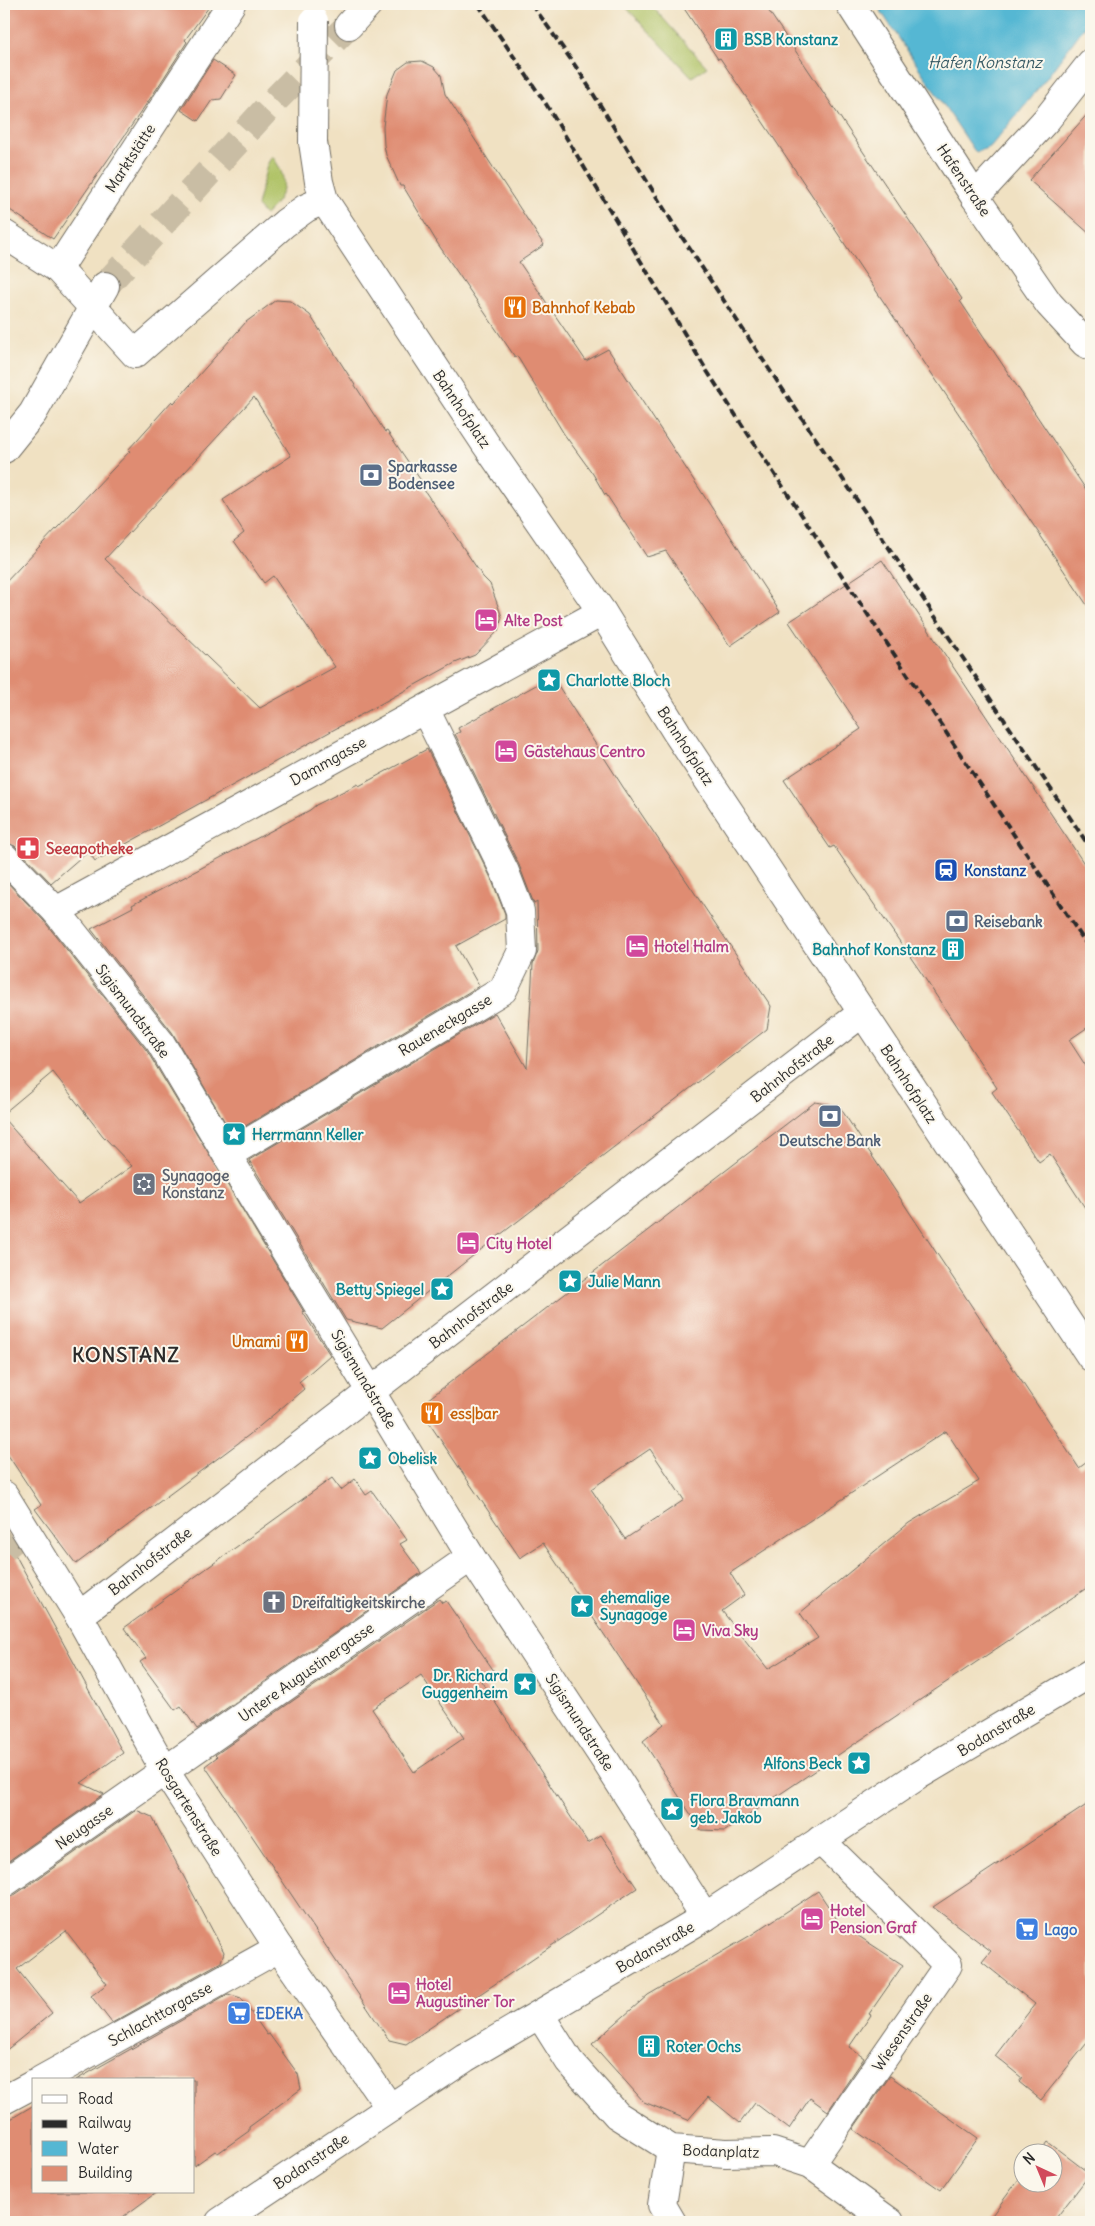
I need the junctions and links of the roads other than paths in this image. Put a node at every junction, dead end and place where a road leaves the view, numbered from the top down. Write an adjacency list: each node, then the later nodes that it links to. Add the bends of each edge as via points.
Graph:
1 (231, 4): 10 (street, Marktstätte)
2 (368, 4): 5 (street)
3 (850, 4): 7 (street, Hafenstraße)
4 (314, 13): 8 (street, Bahnhofplatz, bridge, via 314,142)
5 (349, 25)
6 (1091, 63): 7 (street, via 1047,119)
7 (974, 197): 12 (street, Hafenstraße, via 1049,304)
8 (324, 200): 11 (street, via 285,222 135,354); 14 (street, Bahnhofplatz)
9 (4, 234): 10 (street)
10 (58, 269): 11 (street)
11 (99, 297): 13 (street, via 34,413)
12 (1091, 346)
13 (4, 449)
14 (602, 612): 15 (street, Dammgasse); 18 (street, Bahnhofplatz, via 677,733)
15 (425, 709): 17 (street, Dammgasse); 19 (street, Raueneckgasse, via 505,872 520,911 522,950 503,990)
16 (4, 856): 17 (street, Sigismundstraße)
17 (56, 911): 19 (street, Sigismundstraße, via 160,1042)
18 (862, 1013): 20 (street, Bahnhofplatz); 21 (street, Bahnhofstraße)
19 (227, 1155): 21 (street, Sigismundstraße)
20 (1091, 1357)
21 (372, 1391): 23 (street, Sigismundstraße); 24 (street, Bahnhofstraße)
22 (4, 1495): 24 (street, Rosgartenstraße, via 20,1534)
23 (471, 1557): 26 (street, Untere Augustinergasse); 29 (street, Sigismundstraße, via 606,1760)
24 (79, 1616): 26 (street, Rosgartenstraße)
25 (1091, 1673): 27 (street, Bodanstraße, via 919,1775)
26 (165, 1771): 28 (street, Neugasse); 30 (street, Rosgartenstraße)
27 (820, 1840): 29 (street, Bodanstraße); 37 (street, Wiesenstraße, via 948,1966)
28 (4, 1884)
29 (705, 1917): 31 (street, Bodanstraße)
30 (278, 1948): 32 (street, Schlachttorgasse); 35 (street, Rosgartenstraße)
31 (540, 2015): 35 (street, Bodanstraße, via 465,2058); 36 (street, Bodanplatz, via 568,2060 617,2115)
32 (45, 2078)
33 (32, 2085): 34 (street)
34 (4, 2100)
35 (390, 2108): 38 (street, Bodanstraße)
36 (671, 2149): 37 (street, Bodanplatz, via 773,2152); 39 (street, via 662,2205)
37 (810, 2164): 40 (street)
38 (220, 2222)
39 (672, 2222)
40 (890, 2222)

